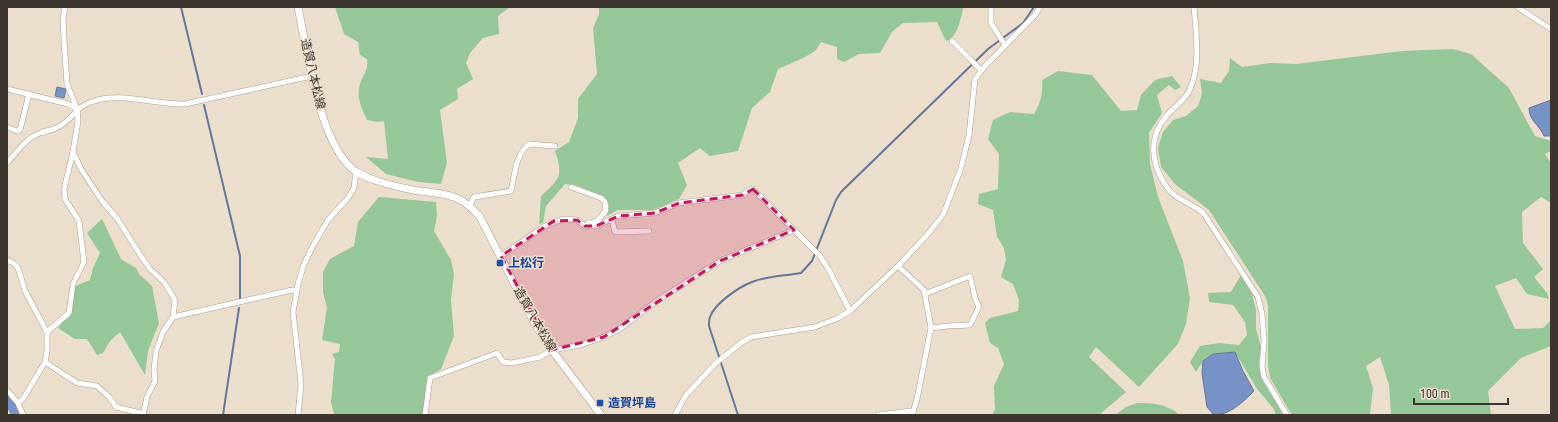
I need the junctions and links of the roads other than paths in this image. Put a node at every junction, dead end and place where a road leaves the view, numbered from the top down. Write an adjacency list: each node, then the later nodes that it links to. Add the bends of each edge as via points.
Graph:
1 (65, 7): 14 (street, via 63,18 67,84)
2 (298, 7): 11 (main road, 造賀八本松線)
3 (990, 7): 9 (street, via 991,23)
4 (1040, 7): 9 (street, via 1036,14)
5 (1194, 7): 47 (street, via 1197,50 1191,88 1184,101 1168,114 1155,137 1152,148 1154,160 1168,189 1204,214 1254,291 1261,305 1264,377)
6 (1517, 7): 7 (street)
7 (1551, 29)
8 (952, 41): 10 (street)
9 (1004, 43): 10 (street, via 1000,51)
10 (979, 68): 28 (street, via 961,168 943,215)
11 (312, 76): 14 (street, via 185,104 110,99 91,102); 19 (main road, 造賀八本松線, via 321,113 332,141)
12 (7, 88): 13 (street)
13 (29, 94): 14 (street, via 68,104); 15 (street, via 20,130)
14 (77, 109): 17 (street, via 78,121); 18 (street, via 69,120 27,141)
15 (7, 127)
16 (555, 146): 21 (street, via 529,144 518,157 512,191 474,197)
17 (73, 152): 32 (street, via 102,201 117,218 150,269 168,288 175,300); 34 (street, via 64,189 65,199 79,221 84,262 73,284 69,313)
18 (7, 163)
19 (356, 171): 21 (main road, 造賀八本松線, via 394,186 441,193); 29 (street, via 354,188 328,220 304,264)
20 (571, 187): 23 (street, via 605,202 606,210 601,218)
21 (470, 205): 26 (main road, 造賀八本松線, via 480,217)
22 (612, 220): 23 (street, via 596,226); 24 (street, via 619,216 655,213 679,203 743,195 753,189); 25 (street, via 615,232)
23 (585, 226): 26 (street, via 577,220 563,218 554,221)
24 (794, 230): 31 (street, via 820,256); 35 (street, via 720,261 604,337)
25 (649, 231)
26 (501, 256): 35 (main road, 造賀八本松線, via 535,324)
27 (7, 260): 34 (street, via 18,268 25,291)
28 (898, 266): 30 (street, via 924,290); 31 (street)
29 (297, 290): 32 (street); 42 (street, via 293,312 301,384)
30 (925, 294): 33 (street); 33 (street, via 970,276 974,298 979,307 970,325)
31 (850, 311): 45 (street, via 815,327 751,337 741,342 716,363 686,395)
32 (173, 317): 40 (street, via 163,332 156,351 155,381 147,397)
33 (931, 328): 39 (street)
34 (47, 332): 36 (street)
35 (552, 350): 43 (street, via 540,357 512,363 503,362 497,353 430,378); 44 (main road, 造賀八本松線)
36 (45, 362): 38 (street); 40 (street, via 77,383 97,386 116,407)
37 (7, 390): 38 (street)
38 (18, 403): 41 (street)
39 (912, 413): 46 (street, via 910,411)
40 (143, 414)
41 (23, 415)
42 (298, 415)
43 (425, 415)
44 (601, 415)
45 (676, 415)
46 (878, 415)
47 (1286, 415)

